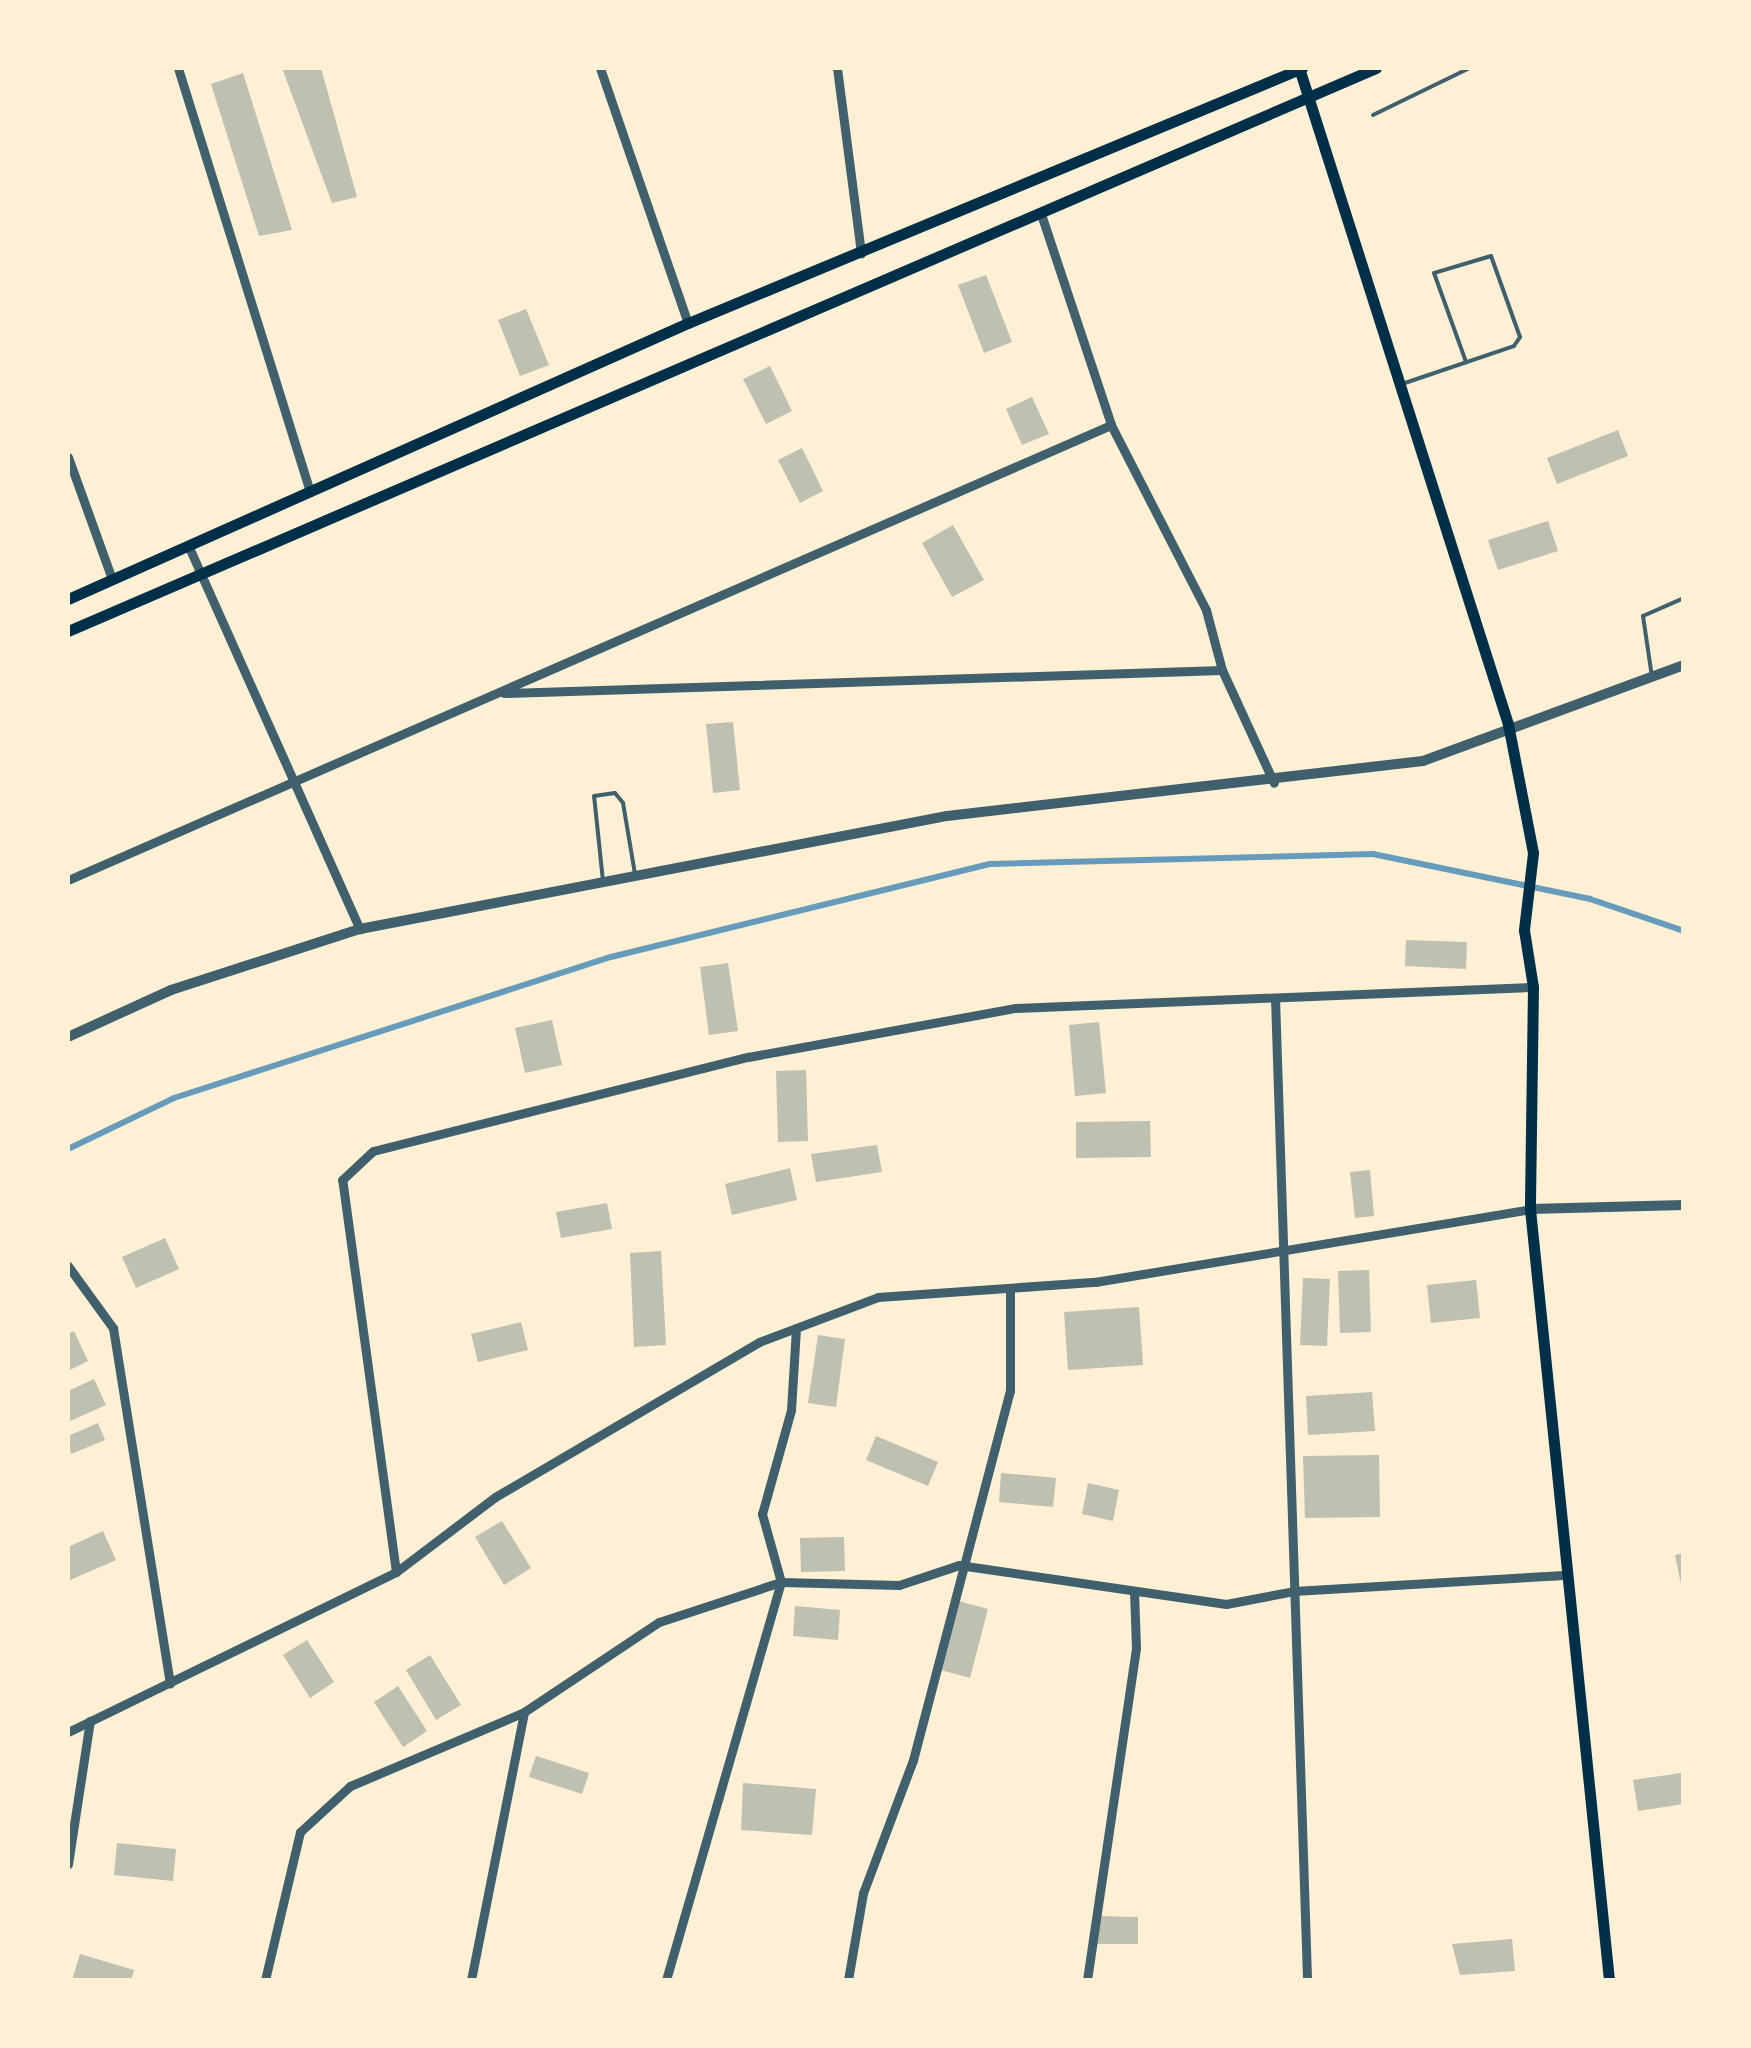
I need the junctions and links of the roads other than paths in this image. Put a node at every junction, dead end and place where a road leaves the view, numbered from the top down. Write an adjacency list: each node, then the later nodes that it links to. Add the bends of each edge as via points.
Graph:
1 (178, 68): 16 (street)
2 (600, 68): 11 (street)
3 (837, 68): 10 (street)
4 (1300, 68): 7 (main road); 10 (main road)
5 (1376, 68): 7 (main road)
6 (1470, 68): 8 (lane)
7 (1308, 94): 9 (main road); 13 (main road)
8 (1373, 115)
9 (1041, 214): 14 (street); 18 (main road)
10 (862, 256): 11 (main road)
11 (688, 323): 16 (main road)
12 (1466, 362): 12 (lane, via 1520,337 1491,256 1434,273); 13 (lane)
13 (1397, 385): 27 (main road)
14 (1111, 425): 24 (street, via 1206,610); 26 (street)
15 (68, 457): 19 (street)
16 (310, 492): 17 (main road)
17 (188, 546): 18 (street); 19 (main road)
18 (200, 572): 22 (main road); 29 (street)
19 (112, 579): 21 (main road)
20 (1684, 598): 25 (lane, via 1643,616)
21 (68, 599)
22 (68, 631)
23 (1684, 666): 25 (street)
24 (1222, 670): 26 (street); 28 (street)
25 (1652, 677): 27 (street)
26 (496, 693): 29 (street)
27 (1508, 724): 28 (street, via 1423,761); 34 (main road, via 1533,853 1524,930)
28 (1274, 782): 30 (street, via 948,816)
29 (289, 783): 31 (street); 33 (street)
30 (635, 874): 32 (street); 32 (lane, via 623,803 615,793 594,796)
31 (68, 880)
32 (604, 880): 33 (street)
33 (360, 929): 36 (street, via 171,990)
34 (1533, 987): 35 (street); 38 (main road)
35 (1276, 998): 39 (street); 44 (street, via 1016,1008 912,1026 411,1136 352,1164 342,1180)
36 (68, 1037)
37 (1684, 1205): 38 (street)
38 (1530, 1209): 39 (street); 45 (main road)
39 (1279, 1250): 41 (street); 48 (street)
40 (68, 1266): 49 (street, via 113,1328)
41 (1010, 1288): 42 (street, via 878,1297); 43 (street, via 1010,1390)
42 (796, 1328): 44 (street, via 622,1420); 46 (street, via 791,1410 762,1514)
43 (958, 1564): 46 (street, via 899,1585); 47 (street); 57 (street, via 913,1760 863,1893)
44 (396, 1572): 49 (street)
45 (1565, 1575): 48 (street); 60 (main road)
46 (782, 1582): 50 (street, via 659,1622); 56 (street)
47 (1134, 1591): 48 (street, via 1226,1604); 58 (street, via 1136,1648)
48 (1294, 1591): 59 (street)
49 (170, 1683): 51 (street)
50 (524, 1712): 54 (street, via 350,1786 300,1832); 55 (street)
51 (90, 1721): 52 (street); 53 (street)
52 (68, 1732)
53 (68, 1864)
54 (265, 1980)
55 (470, 1980)
56 (666, 1980)
57 (848, 1980)
58 (1088, 1980)
59 (1307, 1980)
60 (1610, 1980)

